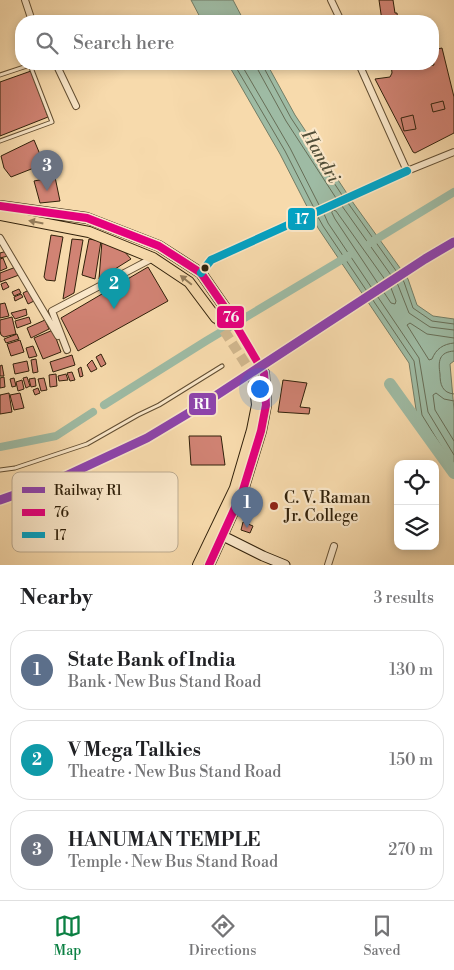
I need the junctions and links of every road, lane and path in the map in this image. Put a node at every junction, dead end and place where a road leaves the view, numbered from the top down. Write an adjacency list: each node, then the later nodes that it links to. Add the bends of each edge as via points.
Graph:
1 (25, 0): 3 (street)
2 (331, 0): 4 (street)
3 (30, 15)
4 (338, 15)
5 (15, 70): 9 (lane)
6 (32, 70): 11 (lane, via 52,122)
7 (59, 70): 10 (street)
8 (362, 70): 13 (street)
9 (0, 75)
10 (76, 106)
11 (0, 141)
12 (454, 152): 13 (street)
13 (407, 171): 18 (street, via 211,260)
14 (0, 206): 18 (main road, via 87,218 159,246)
15 (0, 215): 17 (main road, one-way to 15, via 89,232)
16 (0, 238): 17 (street, via 67,350 52,311)
17 (153, 258): 20 (main road, one-way to 17, via 189,282)
18 (201, 273): 19 (main road)
19 (228, 312)
20 (216, 318)
21 (222, 366): 24 (lane, via 87,444)
22 (264, 373): 25 (main road, via 266,405 261,430 243,490)
23 (254, 377): 25 (main road, via 257,405 252,430)
24 (0, 470)
25 (219, 533): 27 (main road); 28 (main road); 29 (main road)
26 (334, 546): 30 (street)
27 (198, 565)
28 (209, 565)
29 (285, 565)
30 (328, 565)

